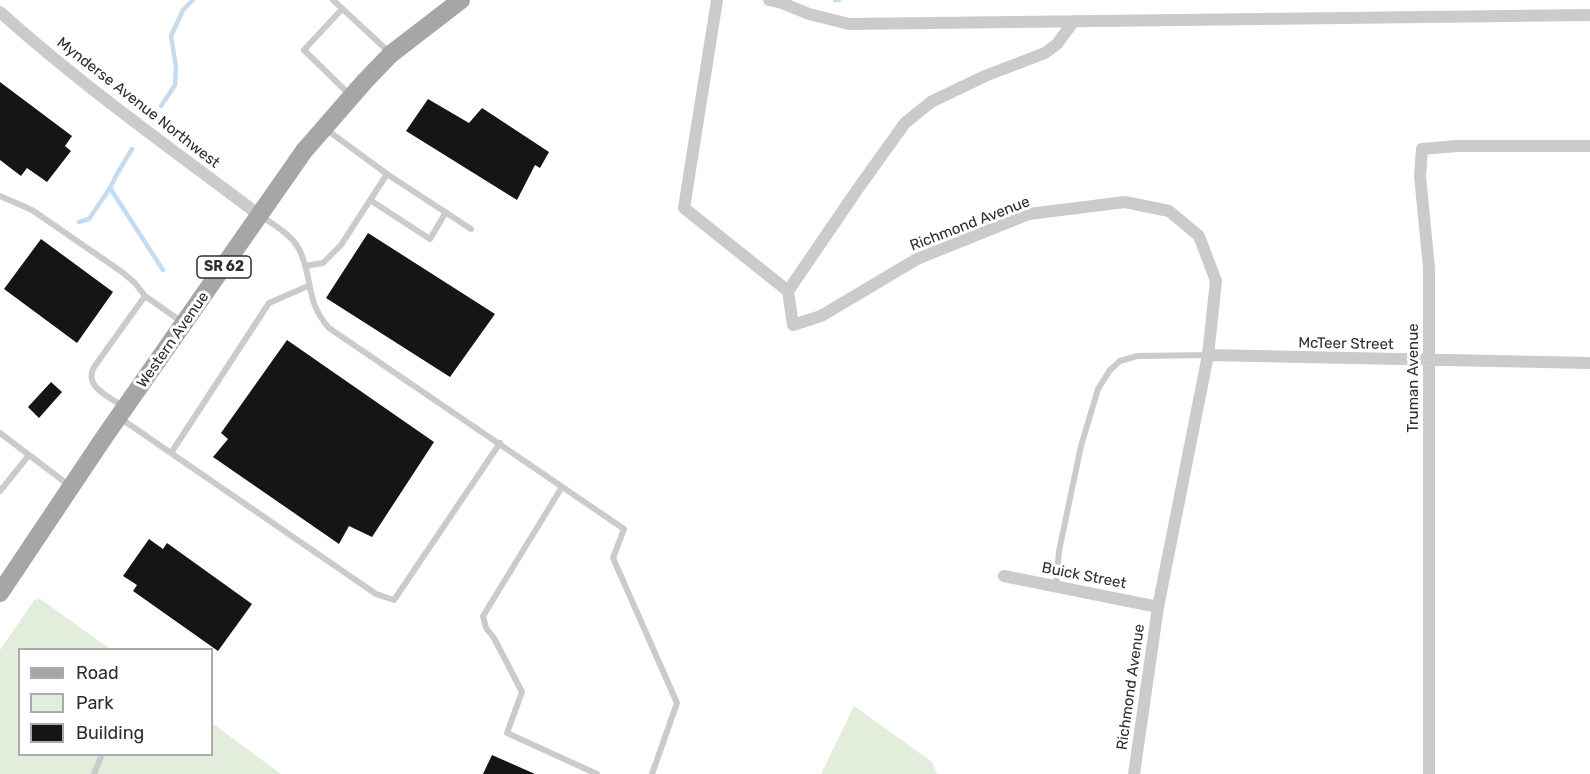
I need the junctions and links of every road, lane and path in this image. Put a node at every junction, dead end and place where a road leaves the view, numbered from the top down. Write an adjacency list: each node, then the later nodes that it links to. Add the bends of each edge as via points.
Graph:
1 (333, 0): 5 (lane)
2 (461, 0): 9 (main road, Western Avenue / SR 62)
3 (717, 0): 21 (street, via 684,208)
4 (769, 0): 8 (street, via 849,24)
5 (342, 9): 9 (lane); 10 (lane, via 304,50)
6 (0, 12): 17 (street, Mynderse Avenue Northwest, via 139,125)
7 (1590, 15): 8 (street)
8 (1074, 21): 21 (street, via 1058,44 1045,53 931,102 905,123)
9 (391, 54): 10 (main road, Western Avenue / SR 62)
10 (351, 96): 11 (main road, Western Avenue / SR 62)
11 (324, 127): 13 (lane); 17 (main road, Western Avenue / SR 62)
12 (1590, 146): 25 (street, Truman Avenue, via 1422,149 1420,176 1429,268)
13 (387, 174): 15 (lane); 16 (lane)
14 (0, 196): 22 (lane, via 32,210 122,272)
15 (370, 200): 16 (lane, via 430,239); 19 (lane, via 341,245 323,263)
16 (446, 212): 18 (lane)
17 (260, 215): 19 (lane, via 287,235); 23 (main road, Western Avenue / SR 62)
18 (471, 229)
19 (305, 266): 20 (lane)
20 (308, 286): 29 (lane, via 320,319 329,328); 30 (lane, via 268,303)
21 (788, 291): 24 (street, Richmond Avenue, via 793,325 821,316 917,259 1029,214 1125,202 1169,211 1199,236 1216,281)
22 (145, 296): 23 (lane); 27 (lane, via 90,374 94,387)
23 (185, 324): 27 (main road, Western Avenue / SR 62)
24 (1208, 355): 25 (street, McTeer Street); 36 (lane, via 1137,356 1120,361 1110,370 1098,389 1081,446 1059,551); 38 (street, Richmond Avenue)
25 (1429, 361): 26 (street, McTeer Street); 44 (street, Truman Avenue)
26 (1590, 363)
27 (122, 412): 30 (lane); 32 (main road, Western Avenue / SR 62)
28 (0, 434): 31 (lane)
29 (500, 443): 30 (lane, via 393,600 376,594); 33 (lane)
30 (171, 453)
31 (29, 455): 32 (lane); 34 (lane)
32 (71, 487): 37 (main road, Western Avenue / SR 62)
33 (562, 487): 41 (lane, via 483,616 522,692 507,733); 42 (lane, via 624,529 613,558 677,703)
34 (0, 491)
35 (1004, 576): 36 (street, Buick Street)
36 (1056, 586): 38 (street, Buick Street)
37 (0, 592)
38 (1158, 607): 43 (street, Richmond Avenue)
39 (101, 756): 40 (lane)
40 (94, 774)
41 (597, 774)
42 (652, 774)
43 (1134, 774)
44 (1429, 774)

